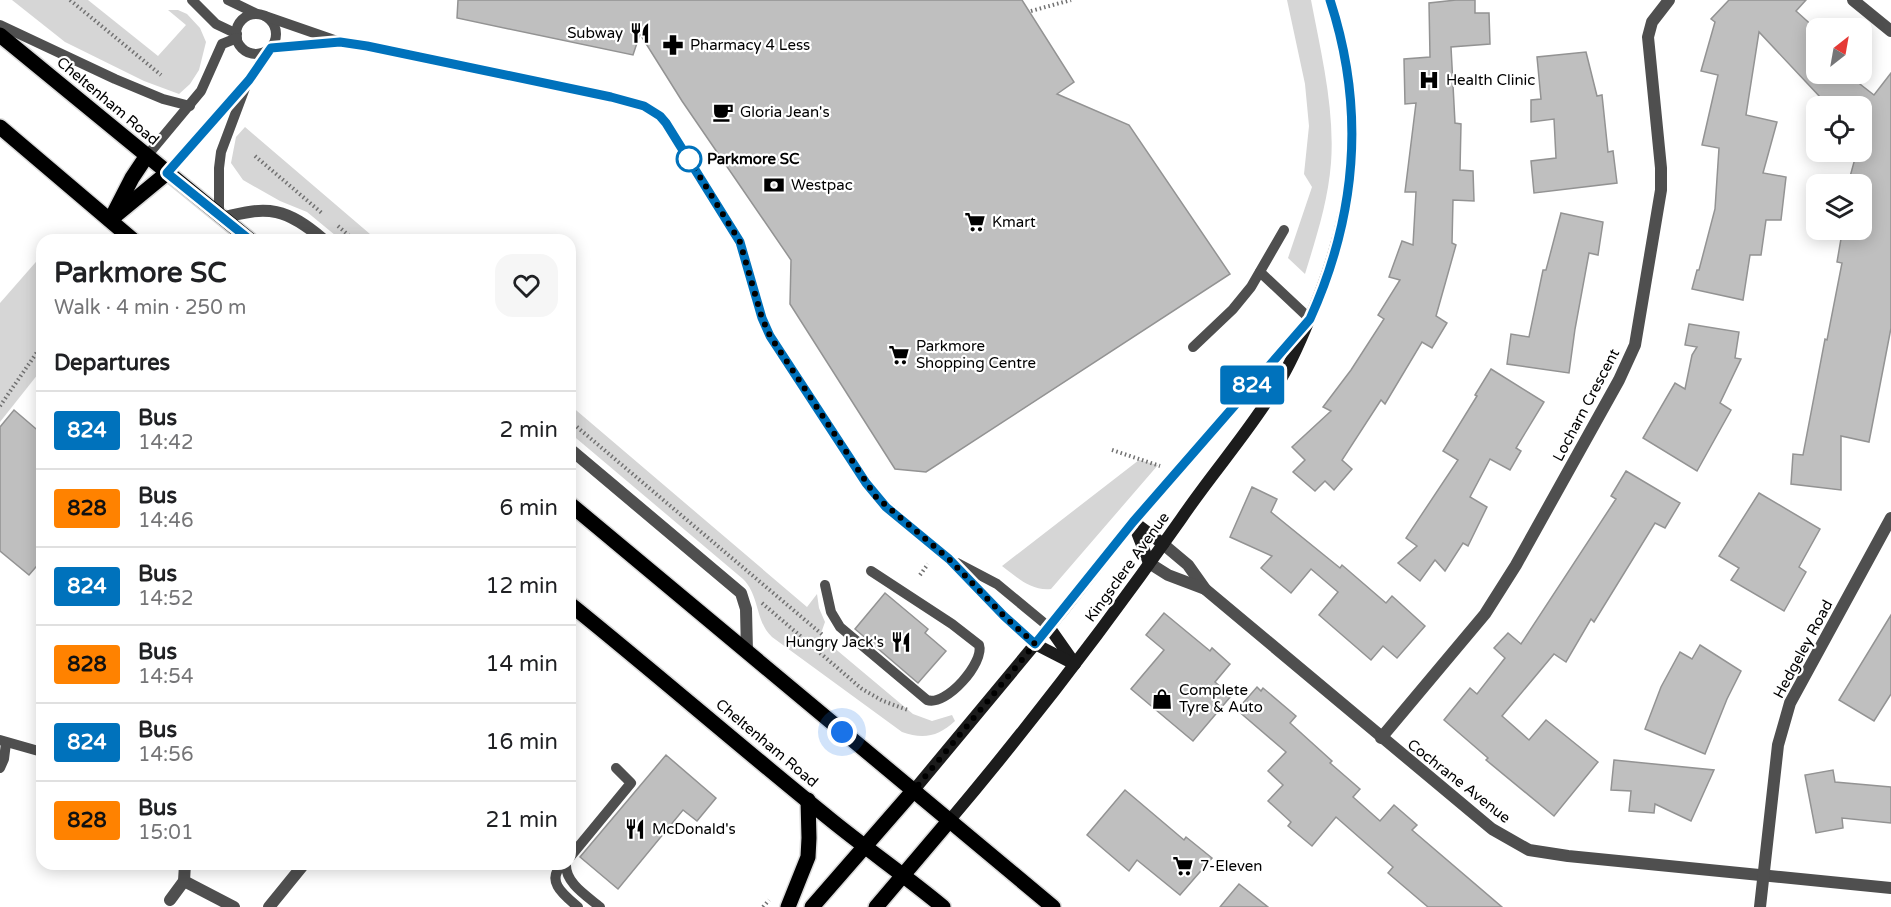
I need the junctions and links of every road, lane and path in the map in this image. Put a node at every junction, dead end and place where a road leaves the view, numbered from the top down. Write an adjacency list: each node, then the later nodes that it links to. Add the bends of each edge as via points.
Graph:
1 (70, 0): 16 (path)
2 (192, 0): 13 (lane, via 216,24)
3 (228, 0): 9 (lane)
4 (1071, 0): 8 (path)
5 (1330, 0): 33 (main road, Kingsclere Avenue, via 1349,80 1353,152 1342,229)
6 (1669, 0): 58 (street, Locharn Crescent, via 1652,22 1648,37 1661,190 1635,345 1516,565 1485,614)
7 (1853, 0): 11 (street)
8 (1031, 11)
9 (262, 16): 13 (lane, via 248,16); 14 (lane); 15 (lane, via 274,24 276,31)
10 (0, 25): 18 (lane, via 115,79)
11 (1891, 31)
12 (0, 35): 21 (main road, Cheltenham Road)
13 (237, 36): 15 (lane, via 241,47 250,53); 18 (lane, via 222,44 206,83)
14 (340, 42): 15 (lane); 43 (lane, via 611,97 644,106 660,116 740,242 762,318 778,350 876,497)
15 (270, 49): 17 (lane)
16 (161, 75)
17 (249, 80): 22 (lane); 23 (lane, via 221,152)
18 (190, 106): 21 (lane)
19 (0, 127): 25 (main road)
20 (255, 156): 24 (path)
21 (146, 157): 22 (main road, Cheltenham Road); 25 (main road)
22 (167, 173): 23 (main road, Cheltenham Road); 25 (main road)
23 (220, 217): 29 (main road, Cheltenham Road); 30 (street, via 255,210 283,214 300,220)
24 (327, 217)
25 (111, 220): 28 (main road)
26 (336, 225): 31 (path)
27 (1284, 230): 32 (lane)
28 (126, 234)
29 (242, 234)
30 (317, 234)
31 (347, 234)
32 (1260, 272): 33 (lane); 34 (lane, via 1233,309)
33 (1310, 319): 41 (main road, Kingsclere Avenue); 42 (main road, Kingsclere Avenue, via 1267,402)
34 (1193, 347)
35 (36, 354): 36 (path)
36 (0, 406)
37 (576, 426): 53 (path)
38 (576, 454): 50 (street)
39 (576, 509): 55 (main road)
40 (1891, 518): 73 (street, Hedgeley Road, via 1790,703 1778,745)
41 (1133, 522): 42 (main road); 44 (main road); 52 (main road, Kingsclere Avenue)
42 (1163, 544): 44 (main road, Kingsclere Avenue); 49 (street, Cochrane Avenue, via 1188,565)
43 (949, 559): 52 (lane, via 997,584); 54 (lane)
44 (1149, 563): 49 (street, Cochrane Avenue); 56 (main road, Kingsclere Avenue)
45 (928, 564): 47 (path)
46 (871, 571): 48 (lane, via 979,645 977,660 946,697 927,700 848,634 834,620)
47 (920, 575)
48 (825, 585)
49 (1205, 589): 58 (street, Cochrane Avenue)
50 (744, 599): 55 (street); 57 (path, via 768,608 862,689 908,709)
51 (576, 609): 64 (main road, Cheltenham Road)
52 (1049, 627): 54 (main road, Kingsclere Avenue); 56 (main road)
53 (827, 638)
54 (1035, 644): 56 (main road); 63 (main road, Kingsclere Avenue)
55 (747, 652): 63 (main road)
56 (1075, 664): 65 (main road, Kingsclere Avenue)
57 (900, 700)
58 (1381, 738): 73 (street, Cochrane Avenue, via 1492,829 1529,850)
59 (3, 742): 60 (lane); 61 (lane)
60 (36, 750)
61 (0, 768)
62 (616, 768): 67 (lane, via 631,783)
63 (914, 790): 65 (main road); 66 (main road)
64 (808, 800): 66 (main road, Cheltenham Road); 81 (main road, via 808,857)
65 (949, 821): 72 (main road); 85 (main road)
66 (865, 846): 72 (main road, Cheltenham Road); 82 (main road)
67 (576, 850)
68 (185, 870): 74 (street)
69 (299, 870): 78 (street)
70 (559, 870): 79 (lane, via 554,879 556,885)
71 (566, 870): 80 (lane, via 572,883)
72 (904, 874): 83 (main road); 84 (main road, Cheltenham Road)
73 (1763, 876): 75 (street, Cochrane Avenue); 86 (street, Hedgeley Road)
74 (184, 881): 76 (street); 77 (street)
75 (1891, 888)
76 (170, 900)
77 (234, 907)
78 (269, 907)
79 (578, 907)
80 (600, 907)
81 (788, 907)
82 (812, 907)
83 (876, 907)
84 (943, 907)
85 (1053, 907)
86 (1760, 907)

